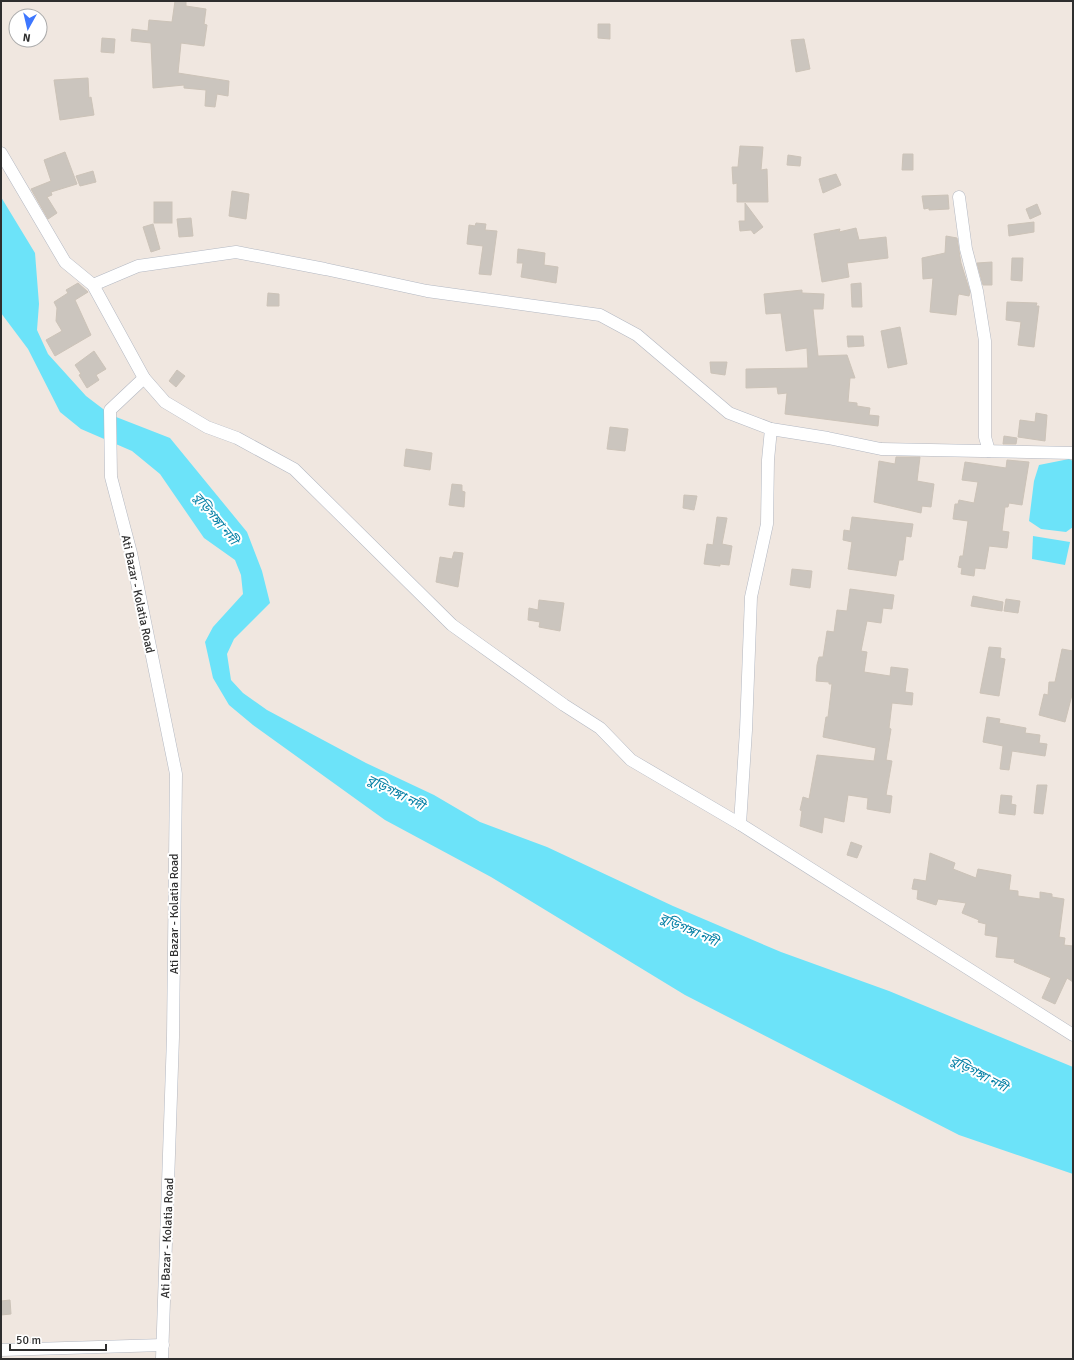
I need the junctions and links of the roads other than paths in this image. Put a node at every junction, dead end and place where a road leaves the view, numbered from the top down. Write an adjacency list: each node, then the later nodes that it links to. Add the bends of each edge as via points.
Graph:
1 (1, 153): 3 (street, via 65,262)
2 (959, 197): 6 (street, via 966,249 977,292 985,341 985,437)
3 (93, 285): 4 (street); 5 (street, via 138,266 236,252 426,291 600,315 638,334 729,414)
4 (144, 378): 8 (street, via 165,402 207,427 237,438 294,469 452,625 600,728 631,760); 10 (street, Ati Bazar - Kolatia Road, via 110,410 111,477 131,553 176,774 173,1037)
5 (771, 429): 6 (street, via 882,449); 8 (street, via 767,524 751,597)
6 (989, 451): 7 (street)
7 (1073, 453)
8 (740, 824): 9 (street)
9 (1073, 1035)
10 (163, 1345): 11 (street); 12 (street, Ati Bazar - Kolatia Road)
11 (1, 1350)
12 (162, 1359)

